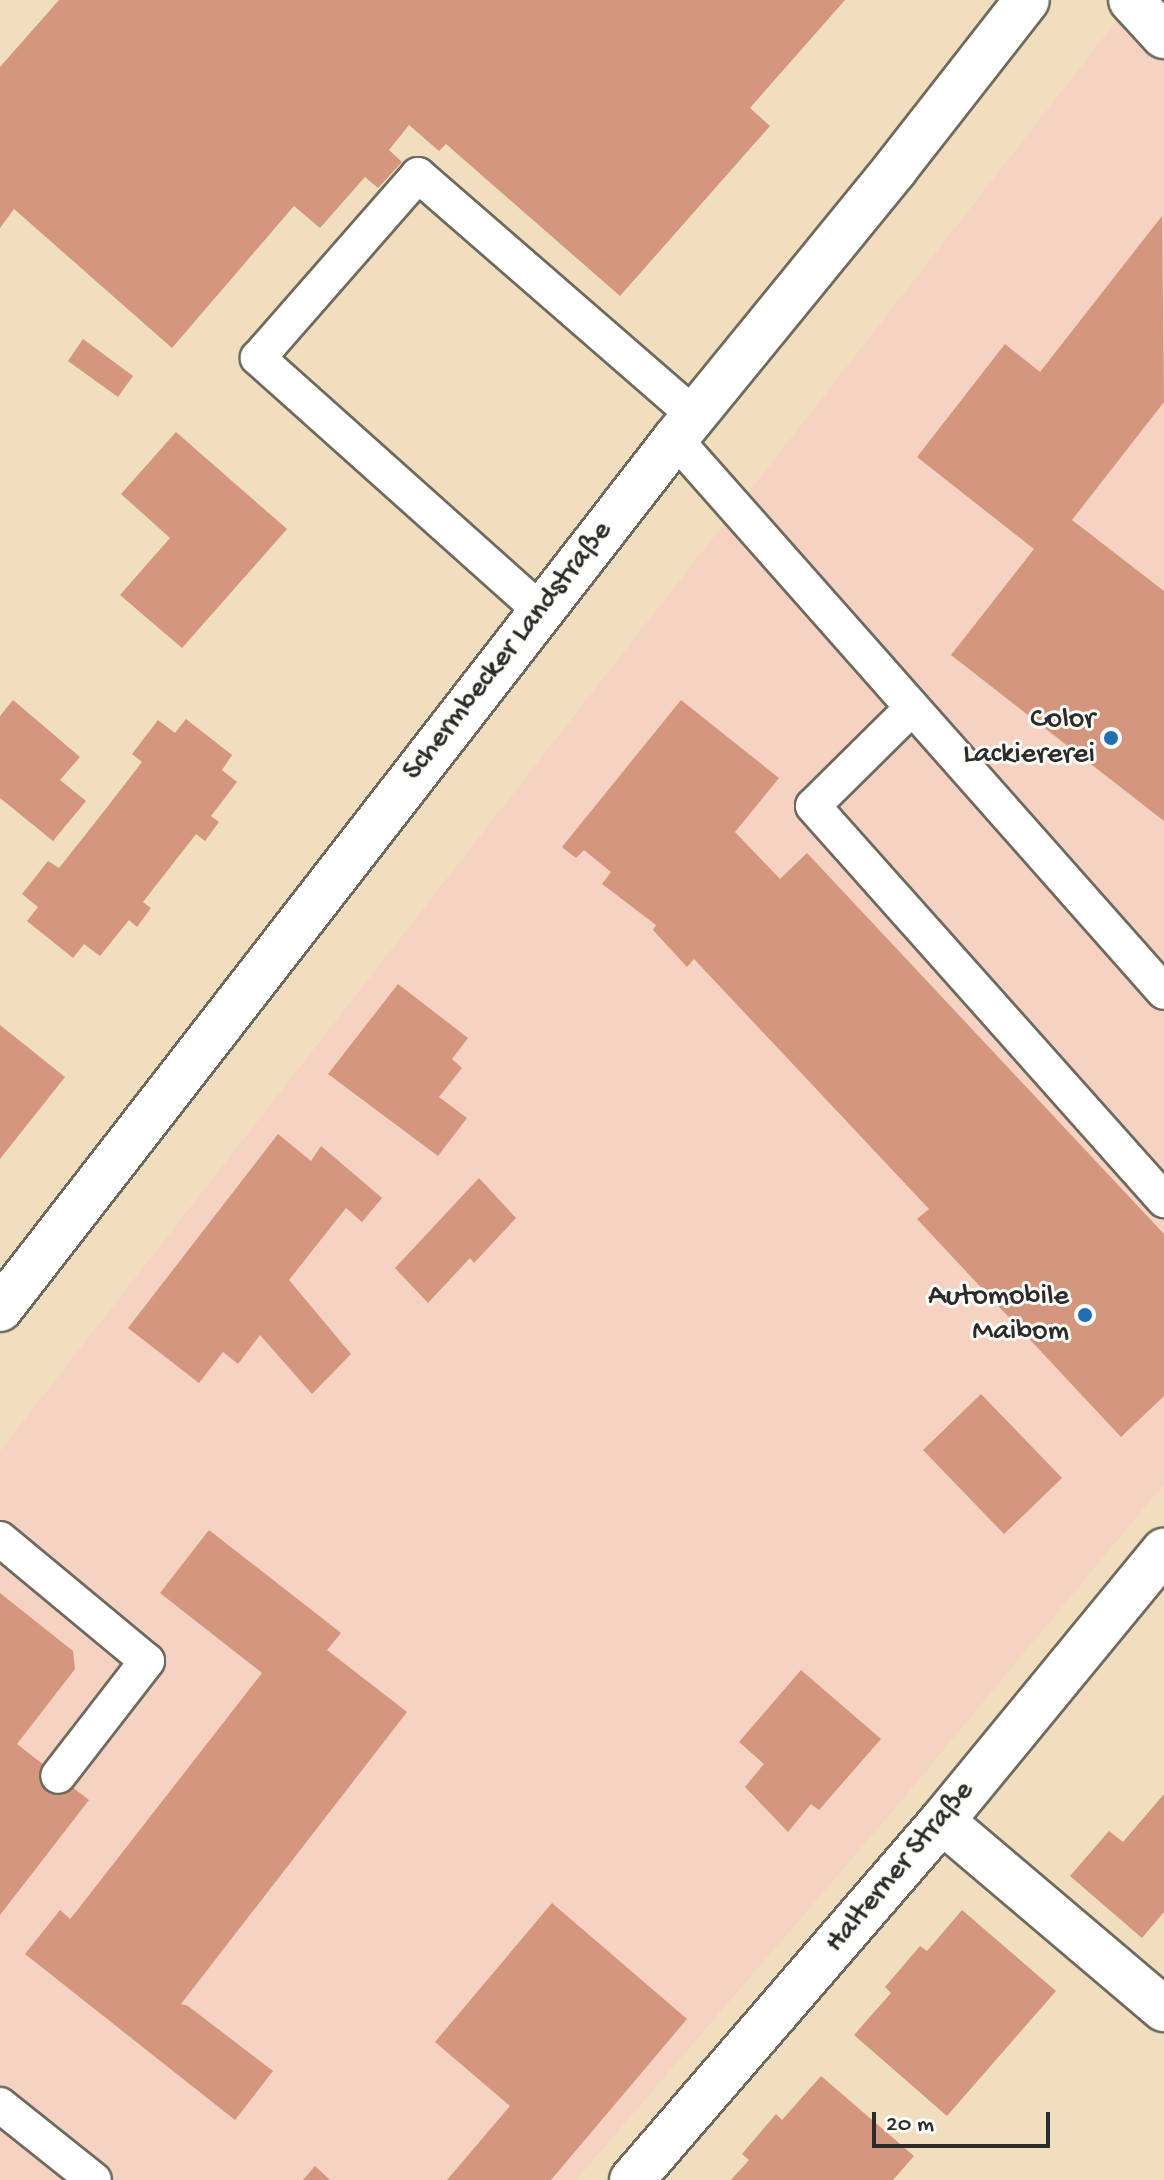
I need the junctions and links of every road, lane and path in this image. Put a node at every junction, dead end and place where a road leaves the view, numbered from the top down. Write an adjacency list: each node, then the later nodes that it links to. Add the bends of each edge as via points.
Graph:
1 (1131, 0): 3 (main road)
2 (1021, 2): 4 (main road, Schermbecker Landstraße, via 895,169)
3 (1164, 36)
4 (684, 427): 5 (main road, Schermbecker Landstraße); 5 (lane, via 418,175 258,358); 6 (lane)
5 (541, 611): 9 (main road, Schermbecker Landstraße)
6 (912, 708): 7 (lane); 8 (lane, via 813,806)
7 (1164, 992)
8 (1164, 1200)
9 (0, 1309)
10 (0, 1539): 12 (lane, via 147,1661)
11 (1164, 1551): 13 (main road, Halterner Straße)
12 (58, 1776)
13 (942, 1821): 14 (main road); 17 (main road, Halterner Straße)
14 (1164, 2009)
15 (0, 2105): 16 (lane)
16 (94, 2180)
17 (632, 2180)

